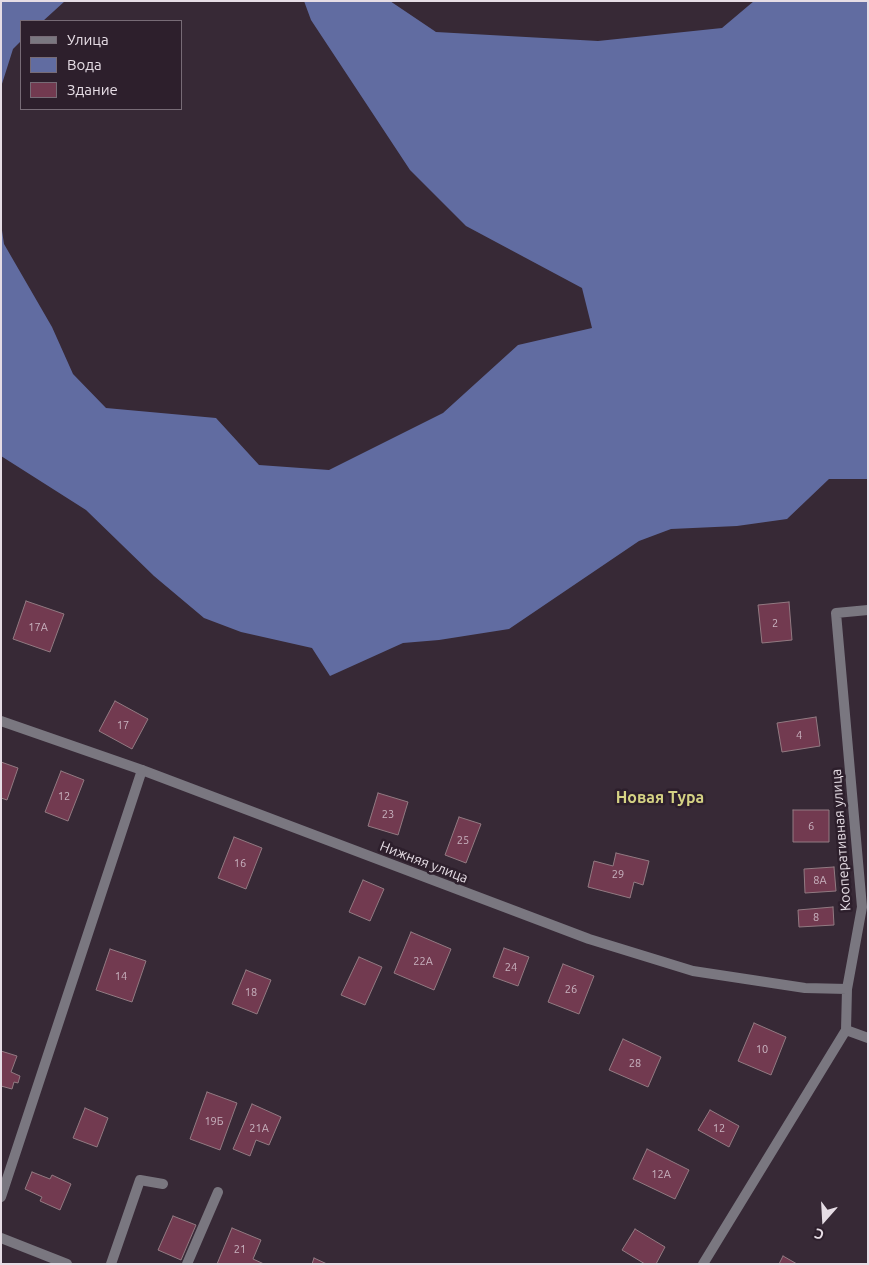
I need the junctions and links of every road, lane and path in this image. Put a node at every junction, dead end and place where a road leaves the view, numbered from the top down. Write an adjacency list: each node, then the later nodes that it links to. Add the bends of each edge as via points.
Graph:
1 (868, 610): 4 (street, Кооперативная улица, via 836,613 862,907)
2 (1, 721): 3 (street, Нижняя улица)
3 (142, 770): 4 (street, Нижняя улица, via 598,942 693,971 805,988); 9 (street)
4 (847, 989): 5 (street, Кооперативная улица)
5 (846, 1030): 6 (street); 14 (street)
6 (868, 1038)
7 (163, 1184): 12 (street, via 140,1180)
8 (218, 1192): 13 (street)
9 (1, 1197)
10 (1, 1238): 11 (street)
11 (67, 1264)
12 (111, 1264)
13 (187, 1264)
14 (703, 1264)

